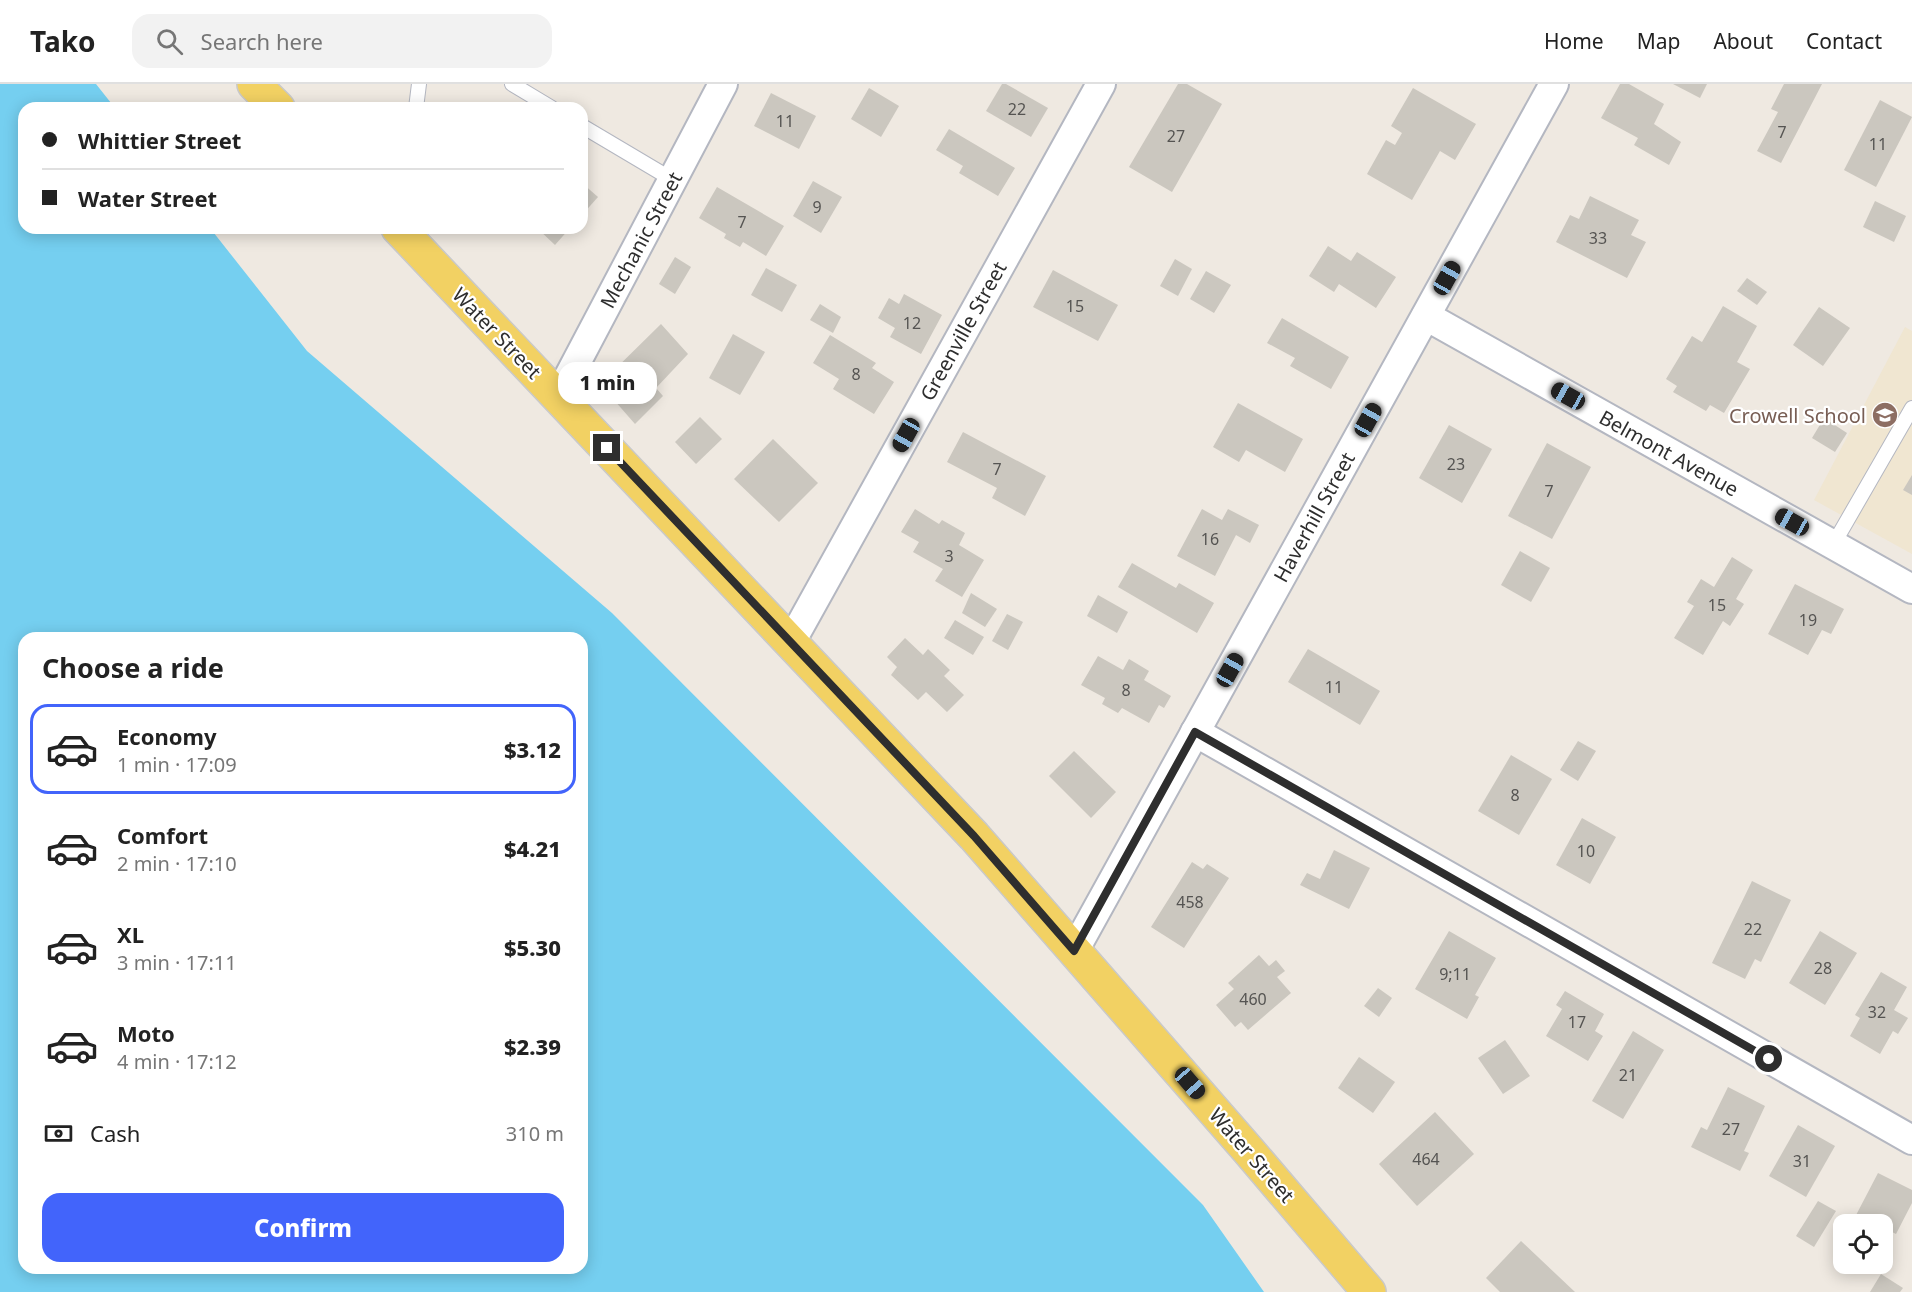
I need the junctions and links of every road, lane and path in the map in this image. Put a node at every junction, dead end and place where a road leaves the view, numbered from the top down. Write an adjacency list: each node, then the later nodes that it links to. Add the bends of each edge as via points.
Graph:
1 (254, 84): 7 (main road)
2 (419, 84): 8 (lane)
3 (512, 84): 9 (lane)
4 (723, 84): 11 (street, Mechanic Street)
5 (1101, 84): 18 (street, Greenville Street)
6 (1554, 84): 13 (street, Haverhill Street)
7 (272, 102)
8 (418, 102)
9 (542, 102)
10 (588, 130): 11 (lane)
11 (673, 180): 14 (street, Mechanic Street)
12 (408, 234): 14 (main road, Water Street)
13 (1426, 316): 16 (street, Belmont Avenue); 19 (street, Haverhill Street)
14 (558, 397): 18 (main road, Water Street)
15 (1912, 408): 16 (lane)
16 (1833, 545): 17 (street, Belmont Avenue)
17 (1912, 589)
18 (791, 642): 20 (main road, Water Street, via 974,836)
19 (1195, 732): 20 (street, Haverhill Street); 21 (street)
20 (1074, 951): 22 (main road, Water Street)
21 (1912, 1140)
22 (1369, 1292)

